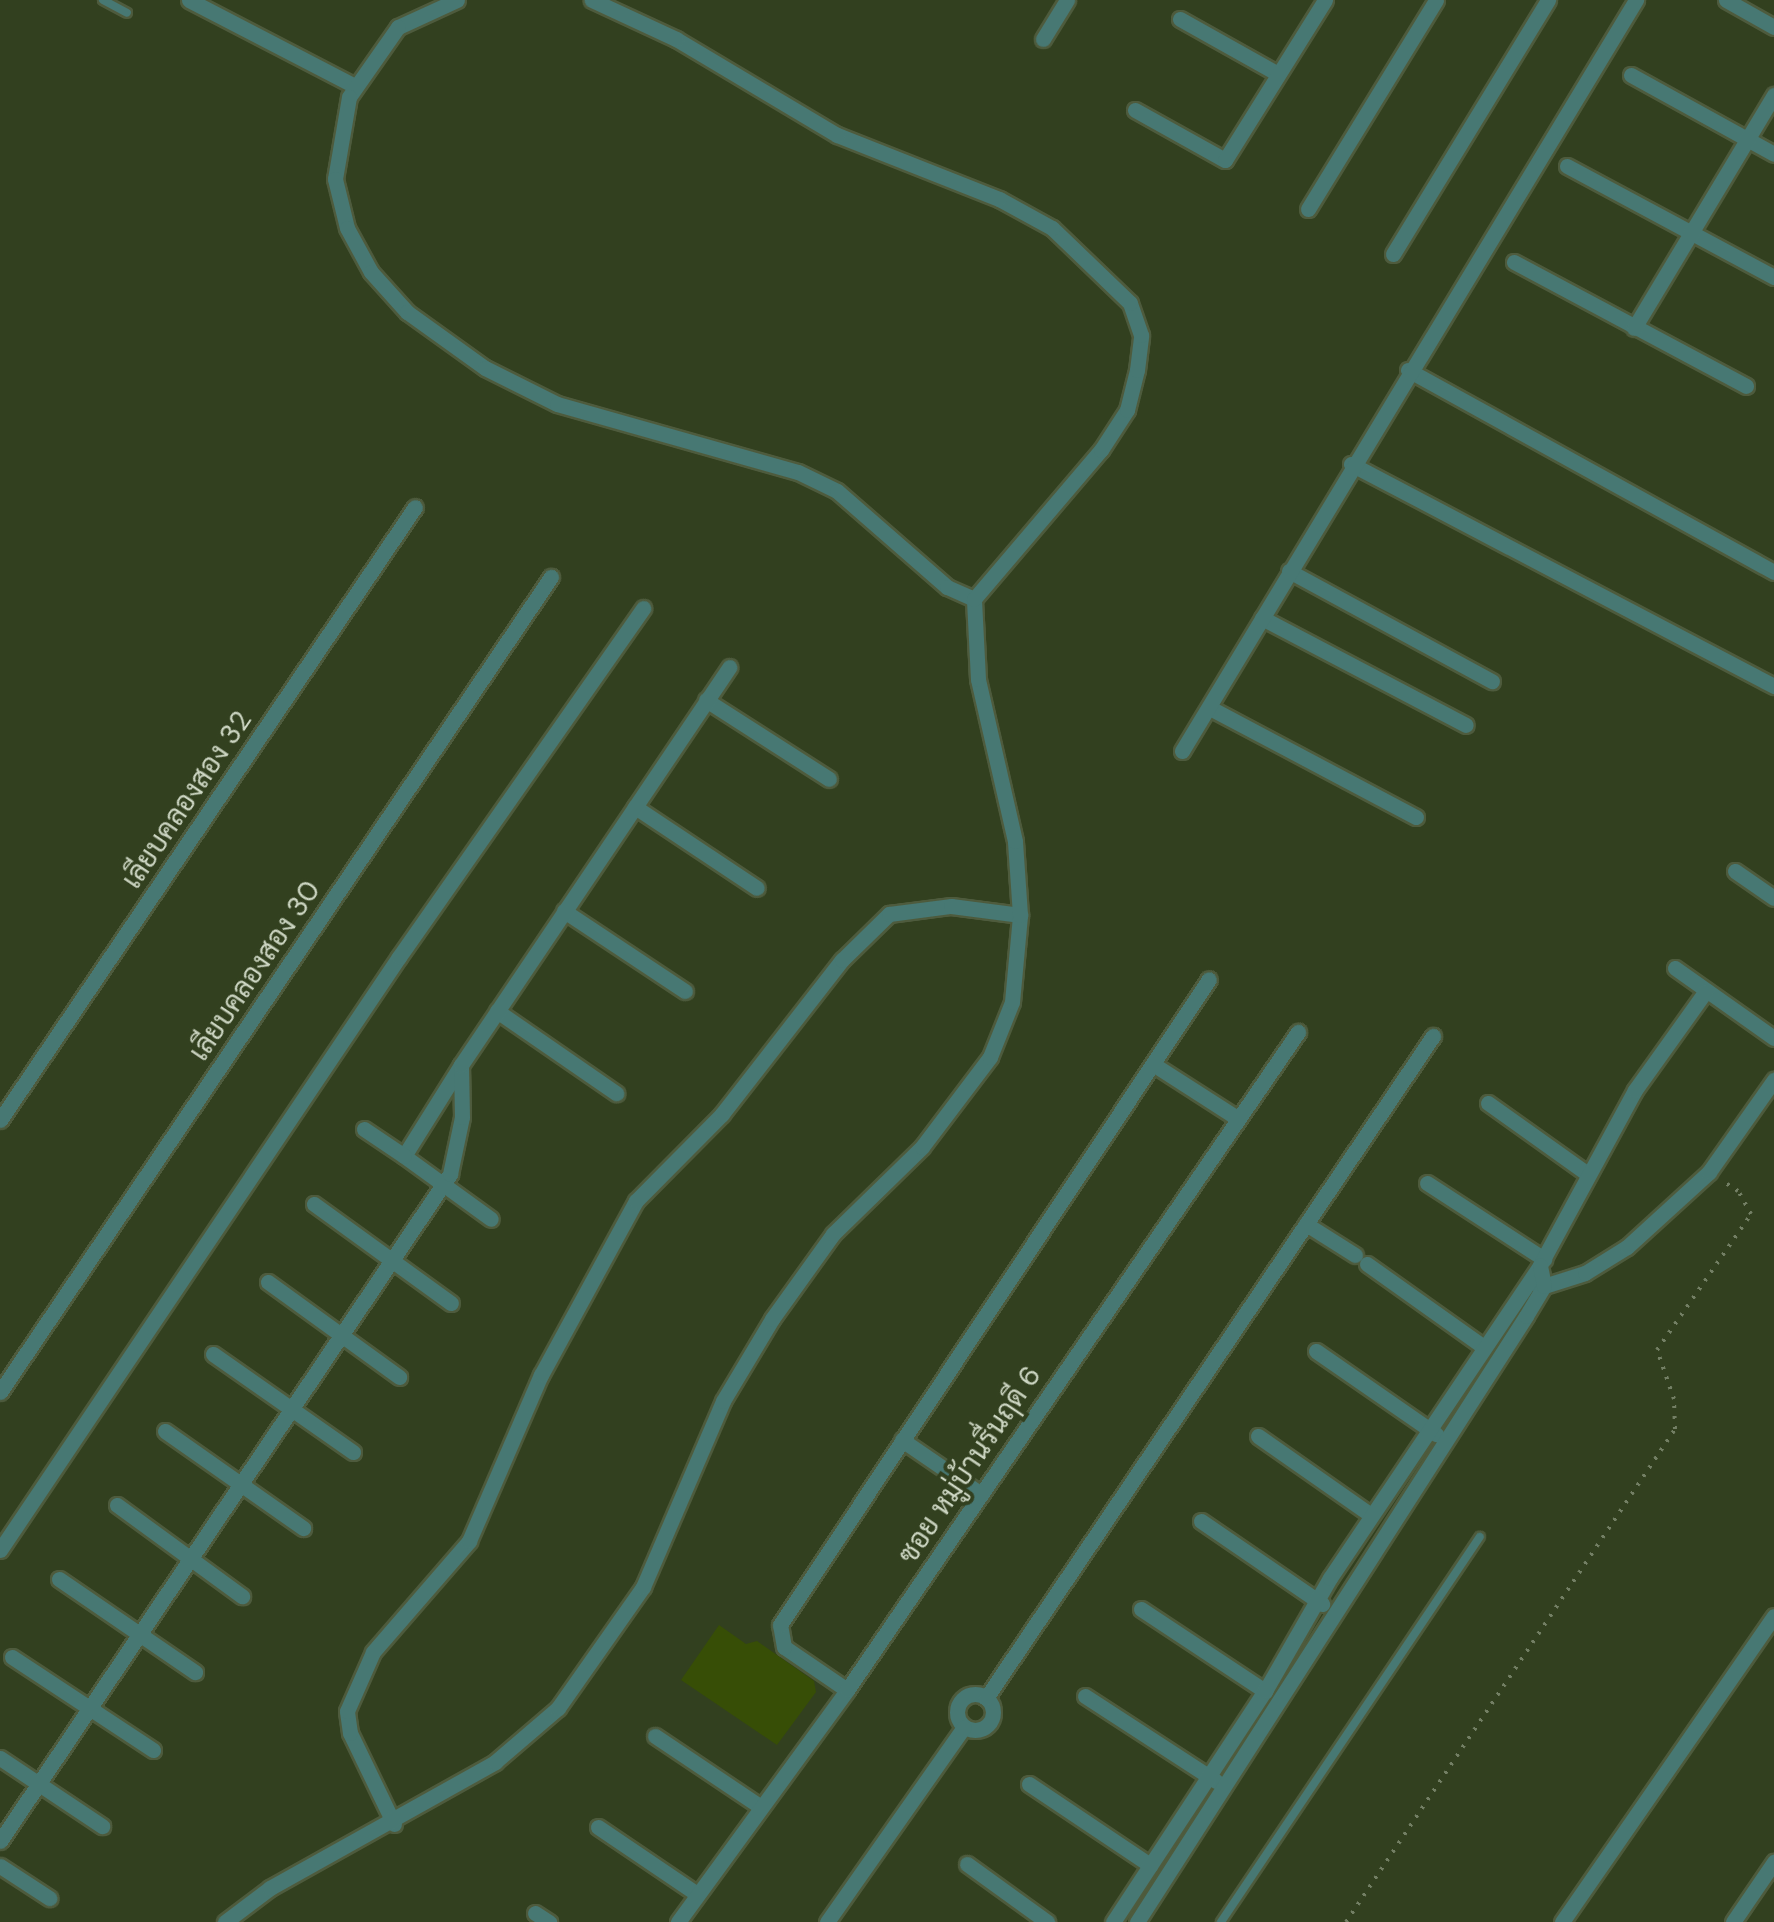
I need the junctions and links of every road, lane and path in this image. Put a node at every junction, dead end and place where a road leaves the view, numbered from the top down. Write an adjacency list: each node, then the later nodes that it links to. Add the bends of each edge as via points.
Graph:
1 (103, 0): 11 (lane)
2 (189, 0): 17 (street)
3 (456, 0): 17 (street, via 398,27)
4 (592, 0): 36 (street, via 676,39 837,135 998,199 1052,228 1130,303 1141,336 1128,410 1065,496)
5 (1067, 0): 14 (street)
6 (1325, 0): 15 (street)
7 (1436, 0): 23 (street)
8 (1548, 0): 25 (street)
9 (1636, 0): 29 (street)
10 (1726, 0): 13 (street)
11 (127, 13)
12 (1180, 18): 15 (street)
13 (1774, 27)
14 (1043, 39)
15 (1278, 74): 19 (street, via 1225,160)
16 (1631, 75): 20 (street)
17 (355, 86): 36 (street, via 334,179 347,228 370,272 418,321 485,368 557,404 705,441 837,491 947,587)
18 (1774, 95): 20 (street)
19 (1135, 110)
20 (1747, 140): 21 (street); 24 (street)
21 (1774, 154)
22 (1567, 166): 24 (street)
23 (1308, 209)
24 (1691, 233): 27 (street); 28 (street)
25 (1393, 254)
26 (1514, 262): 28 (street)
27 (1774, 277)
28 (1634, 328): 30 (street)
29 (1408, 370): 31 (street); 34 (street)
30 (1746, 386)
31 (1350, 464): 33 (street); 41 (street)
32 (415, 508): 68 (street, เลียบคลองสอง 32)
33 (1289, 571): 38 (street); 40 (street)
34 (1774, 572)
35 (551, 577): 88 (street, เลียบคลองสอง 30)
36 (974, 599): 53 (street, via 978,680 1015,841)
37 (643, 608): 103 (street)
38 (1262, 618): 43 (street); 44 (street)
39 (728, 667): 42 (street)
40 (1492, 680)
41 (1774, 686)
42 (706, 700): 46 (street); 47 (street)
43 (1210, 708): 45 (street); 48 (street)
44 (1466, 725)
45 (1182, 751)
46 (829, 780)
47 (634, 807): 50 (street); 52 (street)
48 (1416, 817)
49 (1735, 871): 51 (street)
50 (757, 888)
51 (1774, 898)
52 (564, 911): 56 (street); 58 (street)
53 (1020, 915): 128 (street, via 1012,1002 990,1057 922,1147 833,1234 772,1319 723,1400 661,1551 608,1644 523,1740); 128 (street, via 951,906 888,914 842,960 722,1114 636,1201 555,1346 469,1541 374,1652 347,1711 350,1732)
54 (1676, 968): 57 (street)
55 (1209, 979): 62 (street)
56 (686, 991)
57 (1706, 991): 61 (street); 72 (street)
58 (497, 1012): 63 (street); 65 (street)
59 (1298, 1032): 67 (street, ซอย หมู่บ้านรื่นฤดี 6)
60 (1433, 1036): 77 (street)
61 (1774, 1038)
62 (1153, 1064): 67 (street); 93 (street)
63 (461, 1065): 70 (street); 74 (street, via 462,1117)
64 (1774, 1080): 71 (street)
65 (616, 1092)
66 (1488, 1103): 72 (street)
67 (1237, 1118): 97 (street, ซอย หมู่บ้านรื่นฤดี 6)
68 (0, 1120)
69 (364, 1129): 70 (street)
70 (404, 1156): 74 (street)
71 (1708, 1172): 81 (street, via 1627,1247 1585,1273); 145 (path, via 1738,1190 1751,1214 1657,1350 1674,1399 1675,1429)
72 (1586, 1173): 79 (street)
73 (1427, 1183): 79 (street)
74 (442, 1184): 76 (street); 78 (street)
75 (314, 1204): 78 (street)
76 (490, 1219)
77 (1306, 1224): 84 (street); 117 (street)
78 (390, 1260): 82 (street); 83 (street)
79 (1542, 1262): 81 (street)
80 (268, 1282): 83 (street)
81 (1536, 1283): 84 (street); 94 (street)
82 (451, 1303)
83 (341, 1332): 87 (street); 89 (street)
84 (1484, 1346): 90 (street)
85 (1316, 1351): 90 (street)
86 (213, 1354): 89 (street)
87 (398, 1378)
88 (0, 1392)
89 (288, 1409): 95 (street); 96 (street)
90 (1429, 1430): 94 (street); 99 (street)
91 (165, 1431): 96 (street)
92 (1258, 1436): 99 (street)
93 (902, 1440): 97 (street); 114 (street, via 778,1632 784,1648)
94 (1446, 1441): 109 (street)
95 (353, 1452)
96 (236, 1484): 101 (street); 104 (street)
97 (981, 1494): 114 (street, ซอย หมู่บ้านรื่นฤดี 6)
98 (117, 1504): 104 (street)
99 (1371, 1515): 107 (street)
100 (1202, 1520): 107 (street)
101 (303, 1528)
102 (1480, 1537): 144 (lane)
103 (0, 1550)
104 (188, 1558): 106 (street); 111 (street)
105 (59, 1579): 111 (street)
106 (242, 1596)
107 (1317, 1600): 109 (street); 115 (street)
108 (1141, 1608): 115 (street)
109 (1334, 1612): 126 (street)
110 (1774, 1616): 146 (street)
111 (136, 1634): 113 (street); 118 (street)
112 (12, 1657): 118 (street)
113 (195, 1672)
114 (847, 1690): 127 (street, ซอย หมู่บ้านรื่นฤดี 6)
115 (1265, 1691): 123 (street)
116 (1085, 1696): 123 (street)
117 (986, 1698): 119 (street, via 993,1712 986,1726); 119 (street, via 974,1694 958,1703)
118 (88, 1708): 121 (street); 124 (street)
119 (964, 1727): 140 (street)
120 (655, 1736): 127 (street)
121 (152, 1750)
122 (0, 1758): 124 (street)
123 (1209, 1776): 126 (street); 134 (street)
124 (38, 1784): 129 (street); 131 (street)
125 (1029, 1784): 134 (street)
126 (1226, 1786): 143 (street)
127 (758, 1805): 136 (street, ซอย หมู่บ้านรื่นฤดี 6)
128 (394, 1824): 138 (street, via 270,1888)
129 (102, 1826)
130 (598, 1827): 136 (street)
131 (0, 1841)
132 (1774, 1862): 147 (street)
133 (966, 1864): 141 (street)
134 (1150, 1865): 142 (street)
135 (0, 1866): 137 (street)
136 (697, 1894): 139 (street, ซอย หมู่บ้านรื่นฤดี 6)
137 (49, 1898)
138 (225, 1922)
139 (678, 1922)
140 (827, 1922)
141 (1047, 1922)
142 (1113, 1922)
143 (1137, 1922)
144 (1221, 1922)
145 (1346, 1922)
146 (1562, 1922)
147 (1733, 1922)

